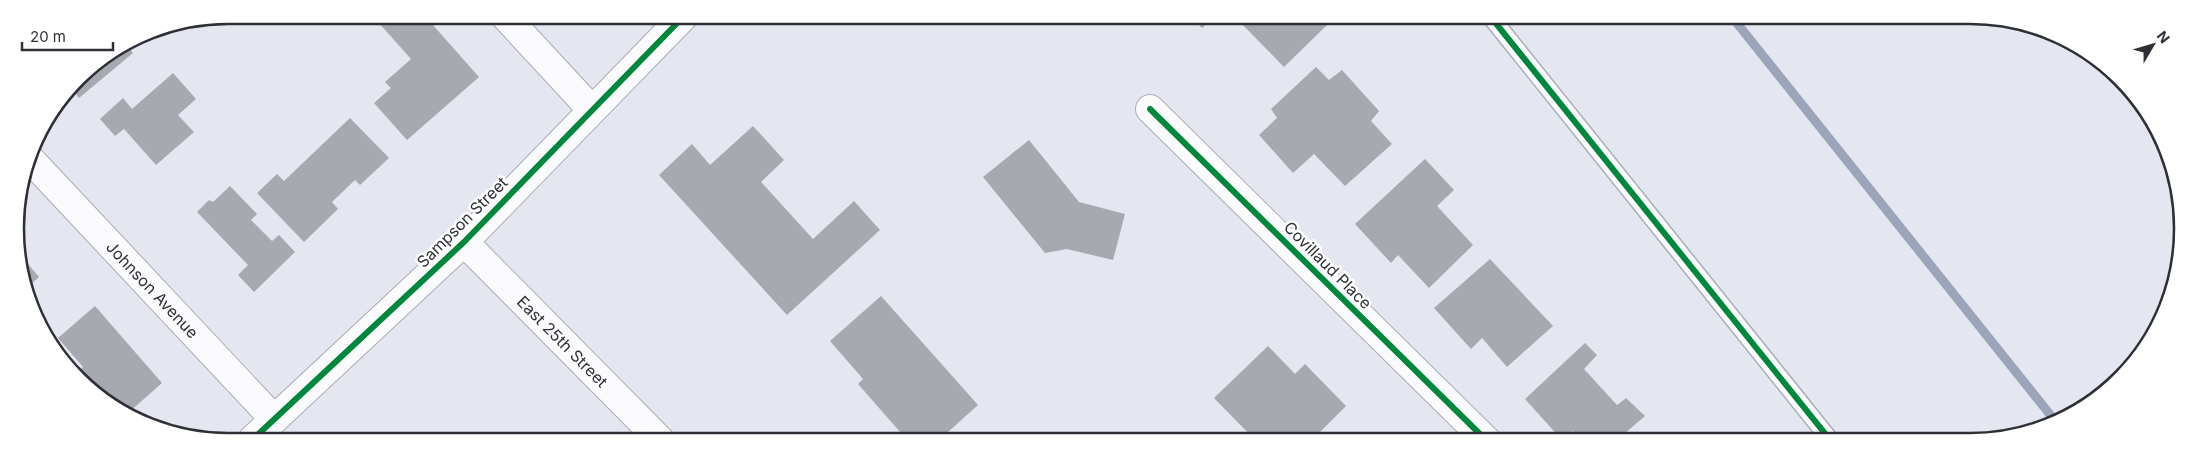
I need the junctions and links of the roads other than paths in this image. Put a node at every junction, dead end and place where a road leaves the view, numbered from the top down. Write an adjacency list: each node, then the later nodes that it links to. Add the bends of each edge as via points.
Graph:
1 (512, 24): 4 (street)
2 (677, 24): 4 (street, Sampson Street)
3 (1496, 24): 12 (lane)
4 (591, 109): 7 (street, Sampson Street)
5 (1150, 109): 11 (street, Covillaud Place)
6 (35, 164): 8 (street, Johnson Avenue)
7 (464, 242): 8 (street, Sampson Street); 10 (street, East 25th Street)
8 (274, 419): 9 (street, Sampson Street)
9 (259, 433)
10 (654, 433)
11 (1479, 433)
12 (1825, 433)

